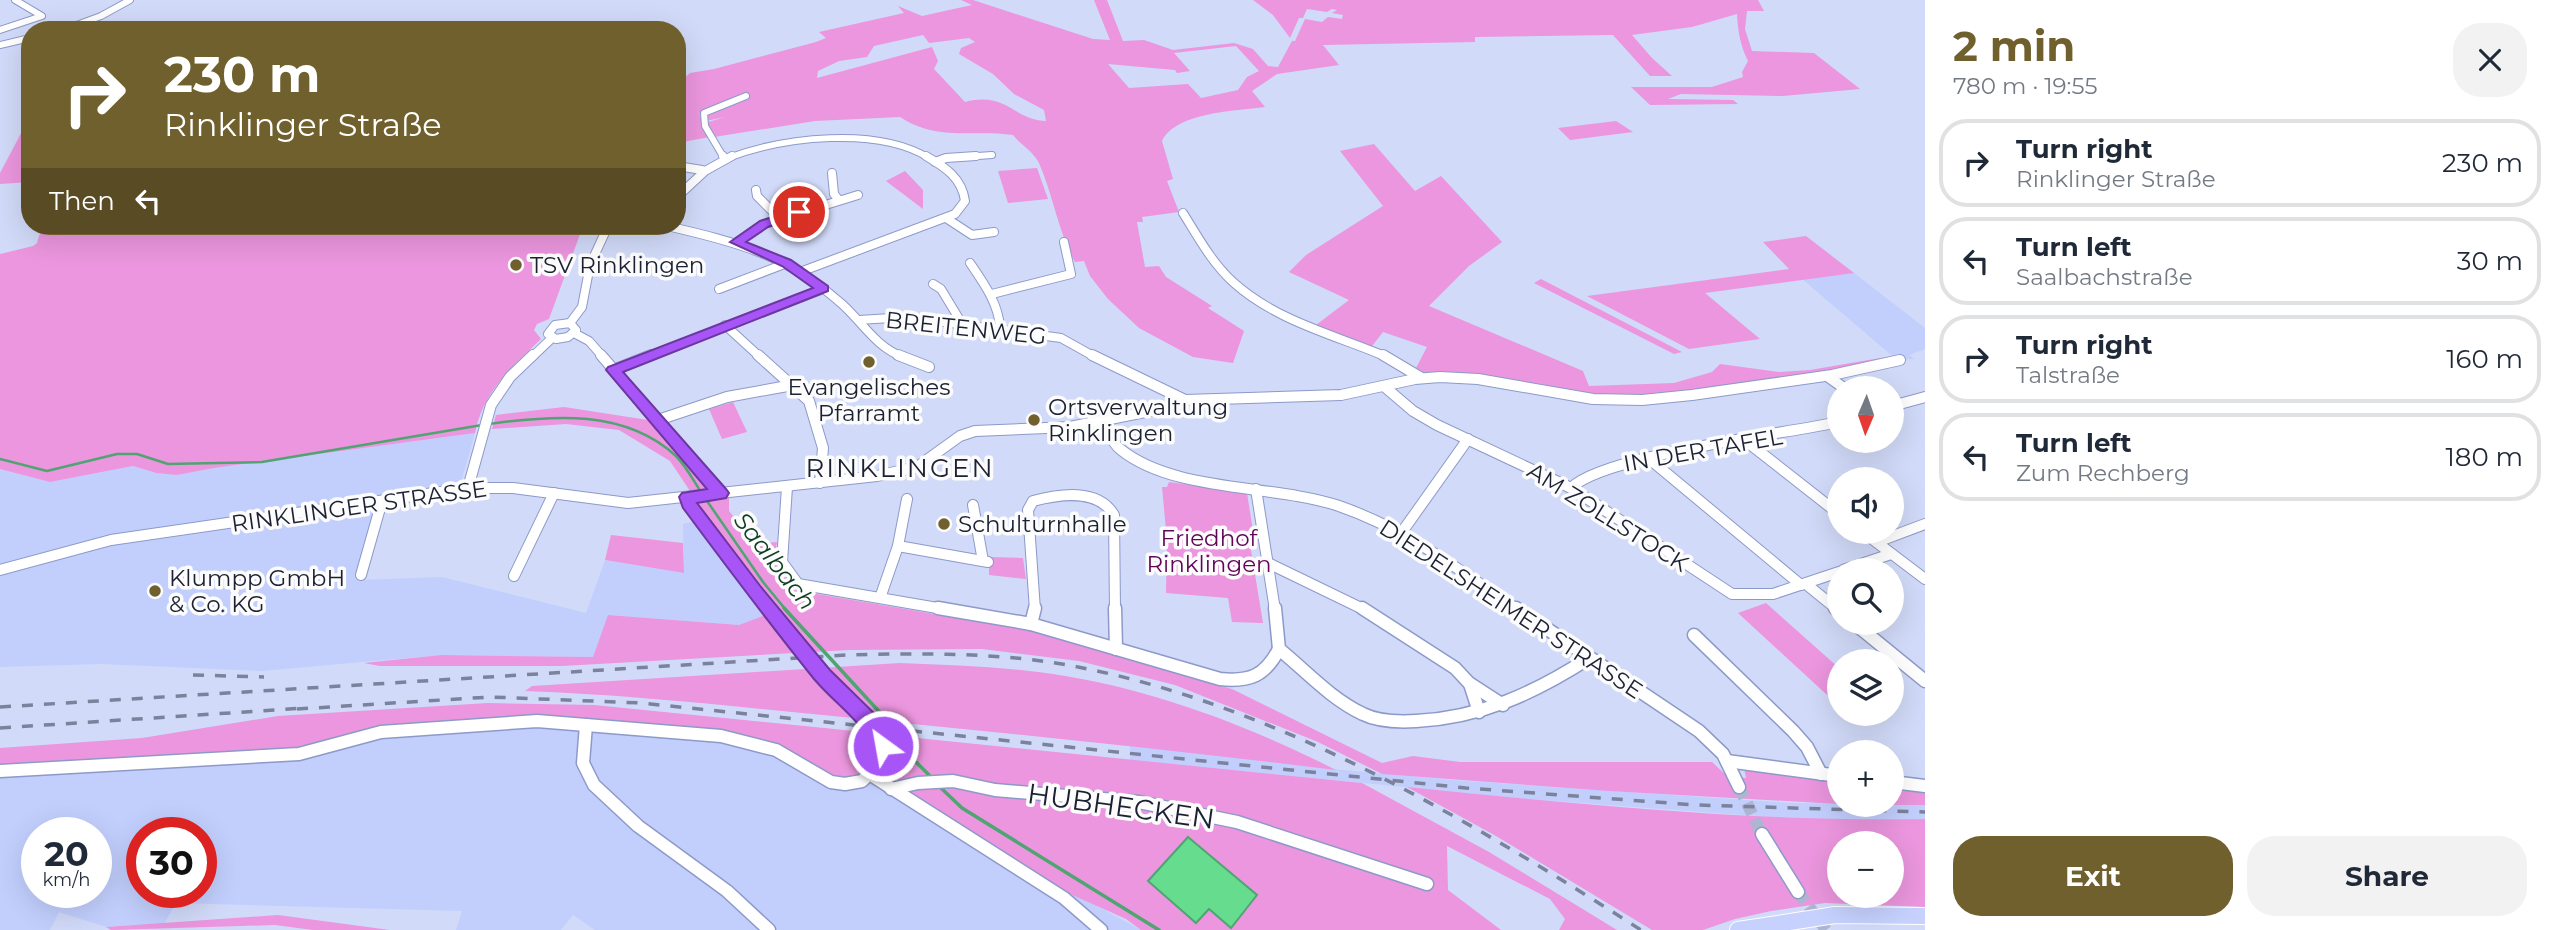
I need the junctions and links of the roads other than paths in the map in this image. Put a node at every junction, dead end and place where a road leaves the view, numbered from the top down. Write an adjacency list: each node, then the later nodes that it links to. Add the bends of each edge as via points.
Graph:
1 (15, 0): 3 (street, via 42,16)
2 (130, 0): 4 (street)
3 (27, 21)
4 (87, 21)
5 (21, 23): 6 (street)
6 (0, 30)
7 (0, 36): 10 (street)
8 (21, 41): 10 (street)
9 (0, 45): 10 (street)
10 (11, 45)
11 (747, 96): 13 (street, via 704,113 705,126)
12 (992, 155): 14 (street)
13 (725, 159): 14 (street, via 766,148 870,139 897,143); 16 (street)
14 (935, 162): 24 (street, via 953,175 965,197 961,208)
15 (686, 167): 16 (street)
16 (702, 170): 18 (street)
17 (832, 173): 21 (street)
18 (686, 187)
19 (756, 190): 23 (street)
20 (858, 195): 21 (street)
21 (838, 199): 23 (street)
22 (1183, 213): 48 (street, via 1212,262 1241,292 1269,309 1395,360)
23 (779, 218): 28 (street)
24 (946, 218): 26 (street, via 972,235); 32 (street)
25 (686, 230): 28 (street)
26 (994, 232)
27 (604, 235): 38 (street, via 590,265 582,307)
28 (737, 242): 30 (street)
29 (1064, 242): 36 (street, via 1071,274)
30 (786, 263): 32 (street); 34 (street)
31 (970, 263): 36 (street)
32 (800, 271): 35 (street)
33 (933, 284): 39 (street, via 941,289)
34 (719, 289)
35 (823, 289): 37 (street); 40 (street)
36 (992, 294): 41 (street)
37 (859, 320): 39 (street, BREITENWEG, via 907,317); 45 (street, via 887,351)
38 (570, 323): 42 (street, via 576,328); 43 (street, via 552,327 548,334)
39 (957, 323): 41 (street, BREITENWEG)
40 (725, 325): 46 (street); 49 (street)
41 (1000, 328): 51 (street, BREITENWEG, via 1061,338)
42 (574, 333): 43 (street); 46 (street, via 589,341)
43 (552, 338): 62 (street, via 510,377 491,405)
44 (1900, 360): 47 (street)
45 (929, 367)
46 (613, 370): 54 (street)
47 (1827, 376): 48 (street, via 1623,400 1570,397 1464,378)
48 (1420, 377): 50 (street)
49 (793, 385): 54 (street, via 727,397); 60 (street, via 809,401 823,448)
50 (1385, 388): 51 (street, via 1341,395); 57 (street, AM ZOLLSTOCK, via 1413,411)
51 (1185, 400): 55 (street, RINKLINGER STRASSE)
52 (1922, 401): 53 (street)
53 (1904, 404)
54 (658, 420): 66 (street)
55 (1103, 422): 60 (street, RINKLINGER STRASSE, via 983,429 960,436 907,471); 64 (street, DIEDELSHEIMER STRASSE, via 1118,448 1154,468)
56 (1827, 424): 58 (street, IN DER TAFEL)
57 (1468, 439): 63 (street, AM ZOLLSTOCK); 73 (street)
58 (1746, 441): 59 (street, IN DER TAFEL); 71 (street)
59 (1647, 457): 63 (street, IN DER TAFEL, via 1579,480); 85 (street)
60 (820, 483): 61 (street, RINKLINGER STRASSE)
61 (786, 487): 66 (street, RINKLINGER STRASSE); 86 (street, via 782,562 798,584)
62 (468, 488): 65 (street, RINKLINGER STRASSE); 69 (street, RINKLINGER STRASSE)
63 (1571, 488): 85 (street, AM ZOLLSTOCK, via 1732,594 1769,597)
64 (1256, 489): 73 (street, DIEDELSHEIMER STRASSE, via 1339,506); 79 (street)
65 (554, 493): 67 (street, RINKLINGER STRASSE, via 628,503); 82 (street)
66 (718, 494): 67 (street, RINKLINGER STRASSE)
67 (691, 496): 102 (street, via 689,504 763,603 824,676 873,725 883,746)
68 (907, 499): 76 (street)
69 (382, 501): 80 (street, RINKLINGER STRASSE, via 111,540); 81 (street)
70 (973, 505): 76 (street, via 986,562)
71 (1827, 505)
72 (1925, 524): 74 (street)
73 (1402, 532): 93 (street, DIEDELSHEIMER STRASSE)
74 (1904, 532)
75 (1879, 544): 77 (street)
76 (898, 546): 86 (street)
77 (1891, 554): 78 (street, AM ZOLLSTOCK); 84 (street)
78 (1879, 558)
79 (1268, 563): 92 (street); 95 (street, via 1398,629)
80 (0, 570)
81 (361, 575)
82 (514, 576)
83 (1827, 576): 85 (street, AM ZOLLSTOCK)
84 (1925, 579)
85 (1803, 585): 87 (street)
86 (880, 598): 88 (street)
87 (1827, 602)
88 (1031, 624): 91 (street); 91 (street, via 1035,611 1028,510 1033,500 1098,499 1114,515)
89 (1694, 635): 101 (street, via 1793,731)
90 (1869, 635): 94 (street)
91 (1116, 649): 92 (street, via 1220,679 1244,681 1266,671)
92 (1279, 649): 97 (street, via 1353,709 1377,719 1422,721)
93 (1589, 659): 96 (street, via 1558,680); 99 (street, DIEDELSHEIMER STRASSE, via 1699,731)
94 (1925, 681)
95 (1469, 683): 96 (street); 97 (street)
96 (1503, 705): 97 (street)
97 (1479, 712)
98 (586, 725): 100 (street, via 537,721 452,725 381,732 299,754); 102 (street, via 755,743 831,782 853,783); 112 (street, via 584,768 598,793 720,885)
99 (1727, 761): 101 (street); 106 (street, DIEDELSHEIMER STRASSE)
100 (0, 771)
101 (1821, 774): 103 (street)
102 (871, 775): 107 (street)
103 (1827, 775)
104 (1904, 783): 105 (street)
105 (1925, 786)
106 (1739, 787)
107 (891, 789): 109 (street, HUBHECKEN, via 953,781 995,790 1139,802 1237,822); 113 (street, via 1064,898)
108 (1762, 834): 110 (street)
109 (1427, 884)
110 (1798, 892)
111 (1925, 916): 114 (main road, via 1835,915)
112 (769, 930)
113 (1101, 930)
114 (1738, 930)

